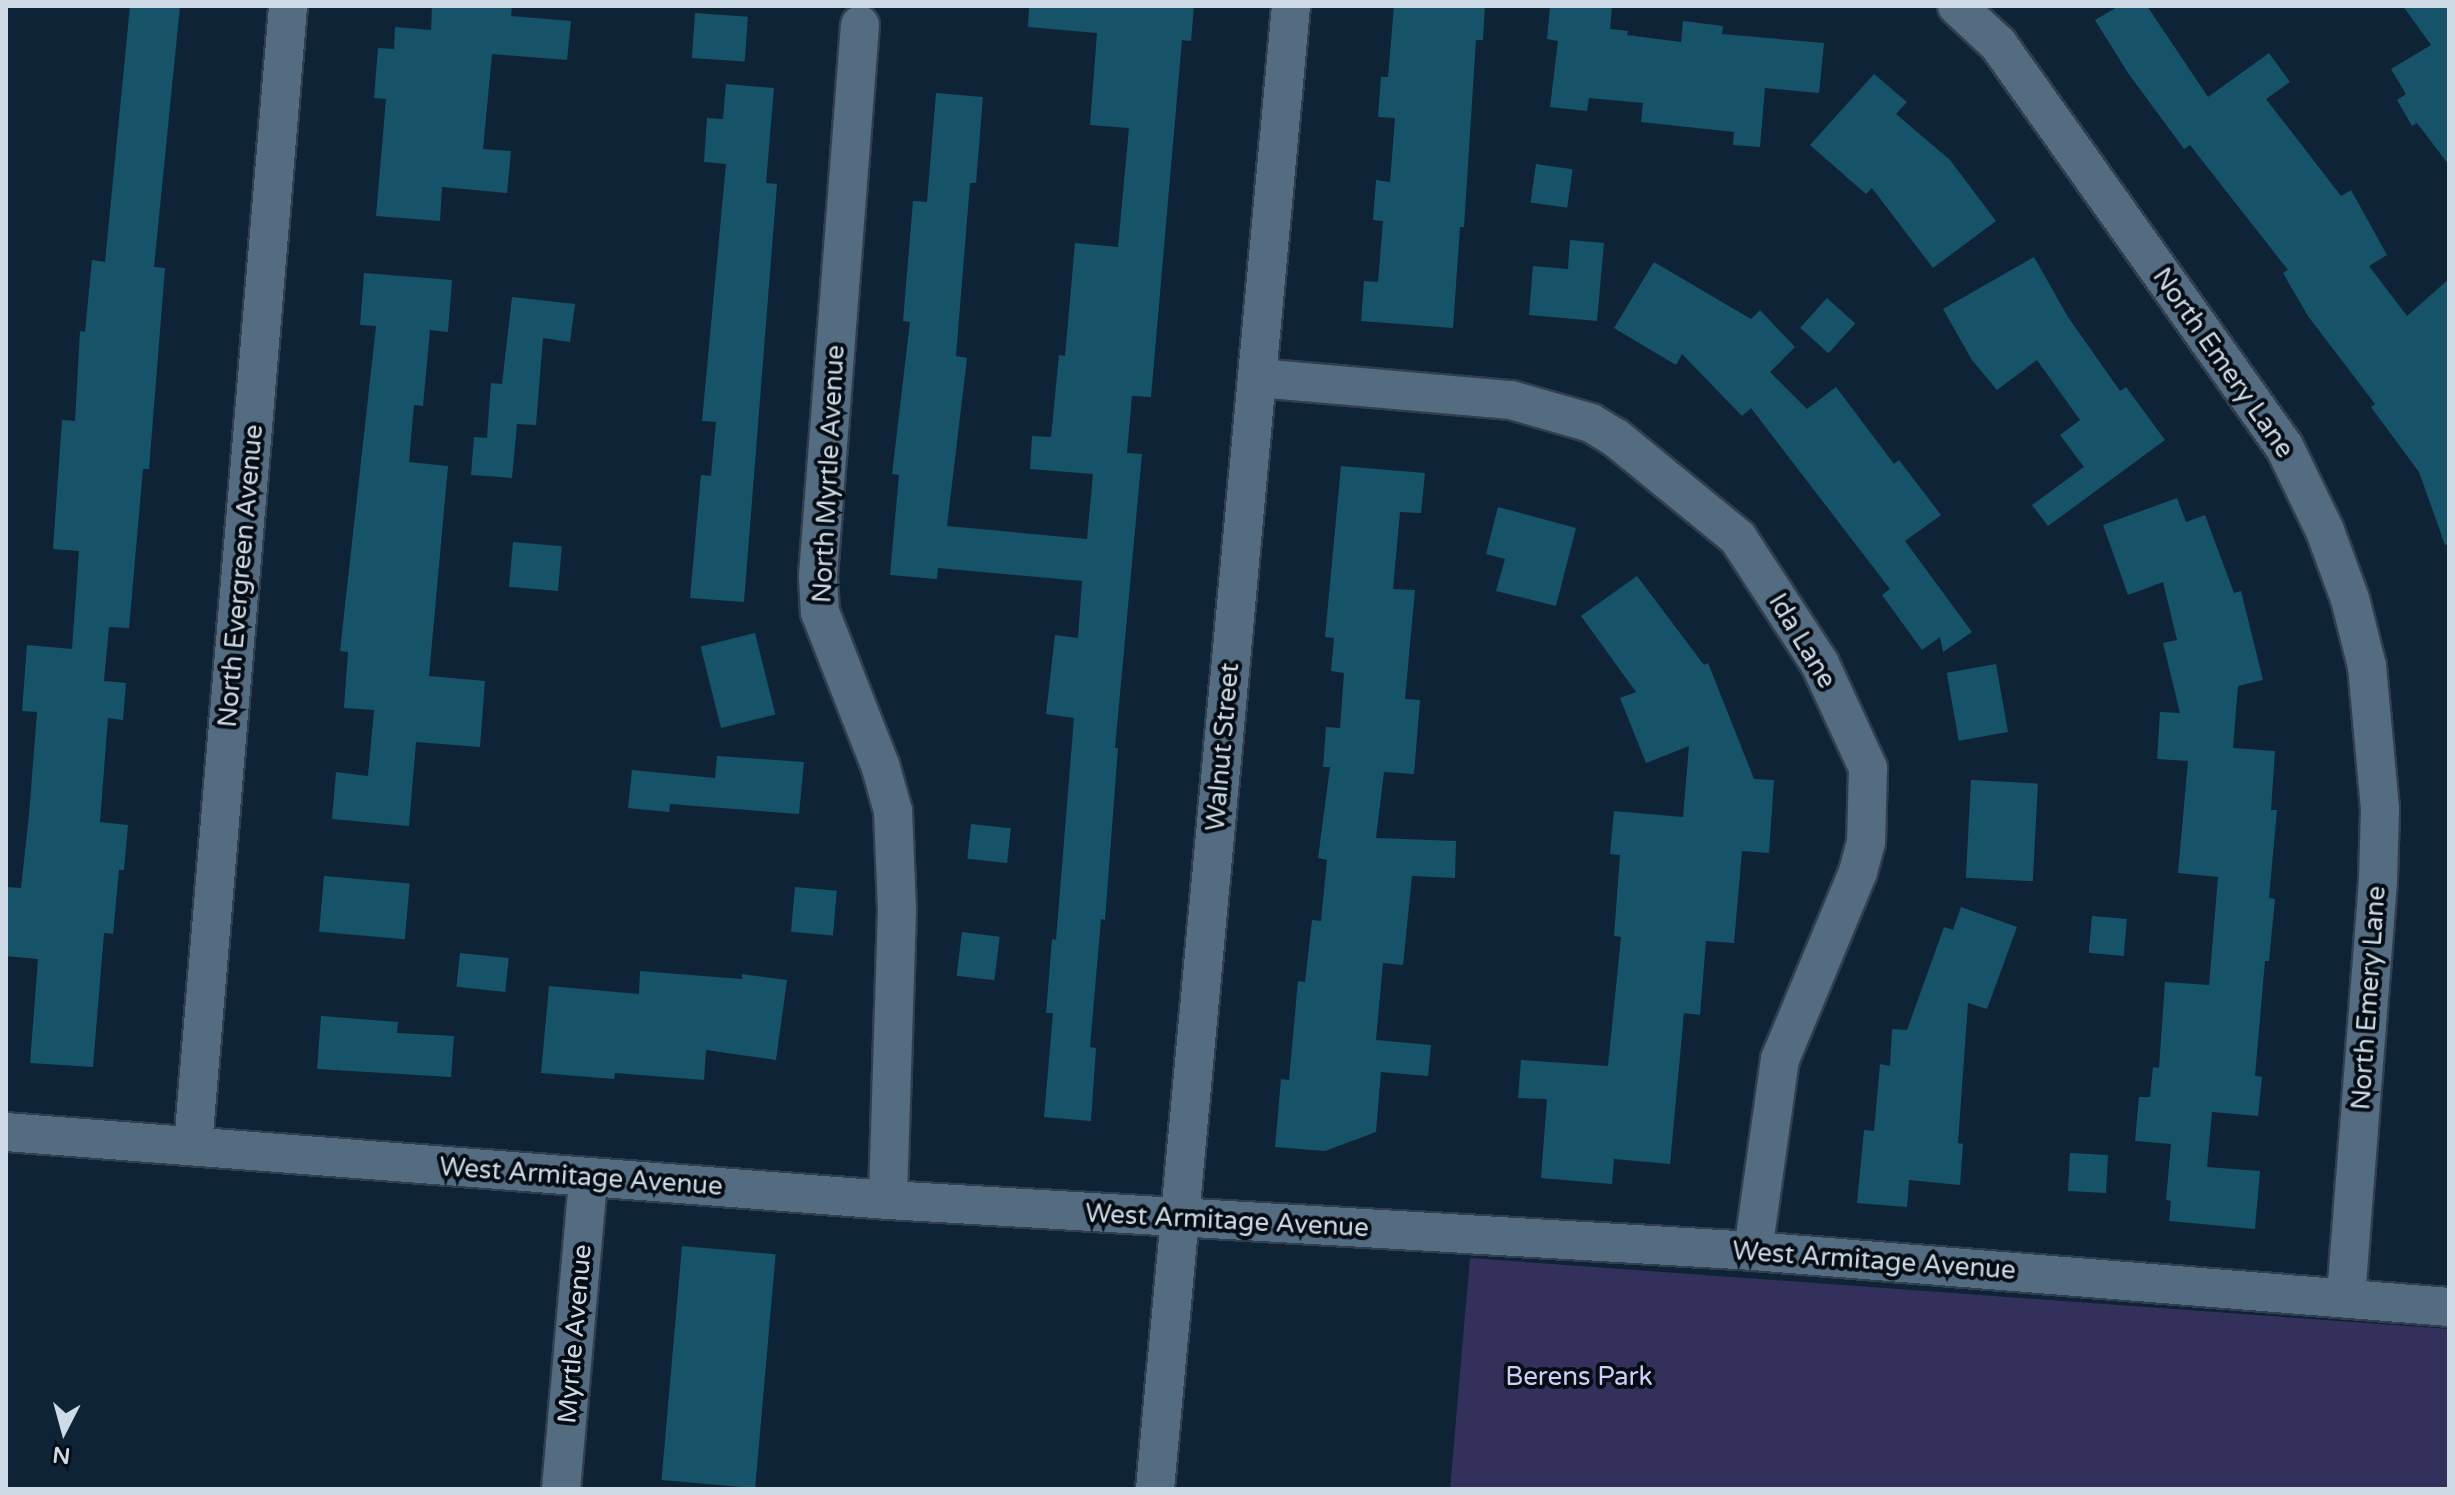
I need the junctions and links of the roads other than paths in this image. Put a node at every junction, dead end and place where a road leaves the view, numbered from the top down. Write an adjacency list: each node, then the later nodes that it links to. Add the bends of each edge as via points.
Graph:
1 (288, 6): 7 (street, North Evergreen Avenue)
2 (1291, 6): 5 (street, Walnut Street)
3 (1957, 6): 12 (street, North Emery Lane, via 1998,44 2284,446 2350,599 2367,666 2380,809)
4 (860, 25): 9 (street, North Myrtle Avenue, via 818,576 820,612 893,811 897,910)
5 (1258, 378): 10 (street, Walnut Street); 11 (street, Ida Lane, via 1511,400 1591,423 1738,538 1820,664 1868,768 1866,842 1780,1059)
6 (6, 1132): 7 (street, West Armitage Avenue)
7 (193, 1145): 8 (street, West Armitage Avenue)
8 (588, 1178): 9 (street, West Armitage Avenue); 14 (street, Myrtle Avenue)
9 (888, 1200): 10 (street, West Armitage Avenue)
10 (1178, 1218): 11 (street, West Armitage Avenue); 15 (street, Walnut Street)
11 (1753, 1251): 12 (street, West Armitage Avenue)
12 (2346, 1299): 13 (street, West Armitage Avenue)
13 (2449, 1307)
14 (561, 1489)
15 (1155, 1489)

